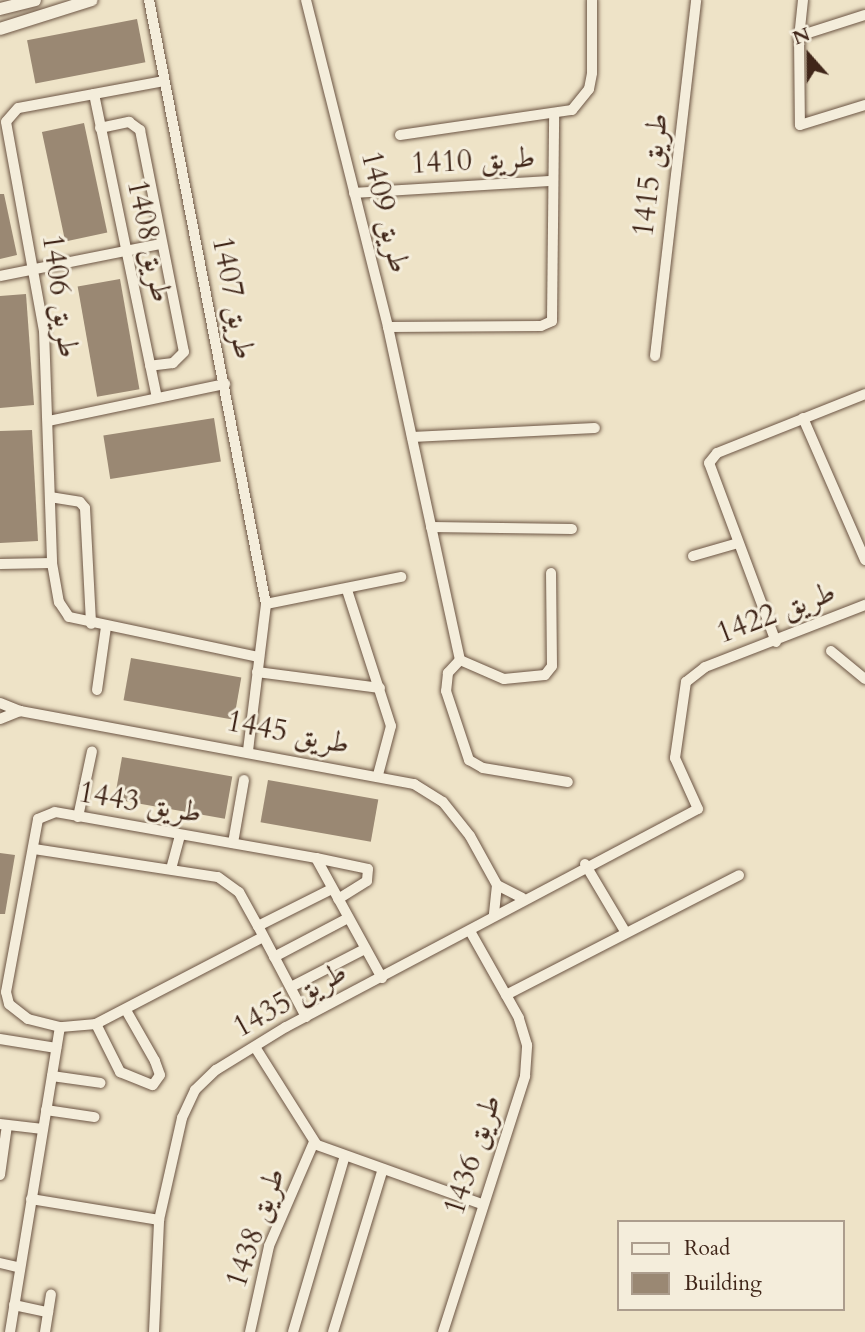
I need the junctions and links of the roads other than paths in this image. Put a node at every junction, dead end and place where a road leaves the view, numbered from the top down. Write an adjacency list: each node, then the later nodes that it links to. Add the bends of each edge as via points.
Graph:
1 (34, 0): 8 (street)
2 (92, 0): 10 (street)
3 (148, 0): 12 (street, طريق 1407)
4 (306, 0): 19 (street, طريق 1409)
5 (592, 0): 15 (street, via 589,89 572,110)
6 (696, 0): 25 (street, طريق 1415)
7 (803, 0): 11 (street)
8 (0, 9)
9 (865, 15): 11 (street)
10 (0, 29)
11 (799, 36): 14 (street, via 800,125)
12 (164, 82): 13 (street, طريق 1406); 27 (street, طريق 1407)
13 (94, 94): 16 (street, طريق 1408); 22 (street, طريق 1406, via 18,108 6,122)
14 (865, 105)
15 (554, 114): 17 (street); 18 (street)
16 (100, 128): 20 (street, via 129,122 140,130); 21 (street, طريق 1408)
17 (400, 135)
18 (553, 181): 19 (street, طريق 1410); 24 (street, via 554,313 549,324)
19 (354, 193): 24 (street, طريق 1409)
20 (160, 244): 21 (street); 26 (street, via 184,352 173,363)
21 (125, 251): 22 (street); 26 (street, طريق 1408)
22 (35, 269): 23 (street); 31 (street, طريق 1406)
23 (0, 276)
24 (388, 327): 33 (street, طريق 1409)
25 (655, 356)
26 (150, 366): 29 (street, طريق 1408)
27 (225, 384): 29 (street); 45 (street, طريق 1407)
28 (865, 394): 30 (street)
29 (157, 398): 31 (street)
30 (803, 418): 37 (street, via 710,459); 39 (street)
31 (48, 421): 34 (street, طريق 1406)
32 (596, 428): 33 (street)
33 (412, 438): 35 (street, طريق 1409)
34 (50, 497): 40 (street, طريق 1406); 47 (street, via 80,502 85,508)
35 (430, 527): 36 (street); 52 (street, طريق 1409)
36 (572, 529)
37 (738, 543): 38 (street); 49 (street)
38 (693, 556)
39 (865, 560)
40 (52, 563): 41 (street); 47 (street, طريق 1406, via 63,609)
41 (0, 564)
42 (551, 573): 52 (street, via 552,666 545,675 504,679)
43 (401, 577): 44 (street)
44 (347, 590): 45 (street); 56 (street)
45 (266, 604): 51 (street, طريق 1407)
46 (865, 605): 49 (street, طريق 1422)
47 (91, 624): 48 (street, طريق 1406)
48 (106, 627): 51 (street, طريق 1406); 57 (street)
49 (776, 642): 53 (street, طريق 1422)
50 (831, 651): 55 (street)
51 (259, 657): 54 (street, طريق 1407)
52 (460, 660): 65 (street, via 448,673 446,691 469,760 483,768)
53 (705, 667): 71 (street, طريق 1435, via 686,682 674,747 678,772 698,809)
54 (257, 672): 56 (street); 61 (street, طريق 1407)
55 (865, 679)
56 (380, 688): 63 (street, via 391,739)
57 (97, 690)
58 (0, 703): 59 (street, طريق 1445)
59 (20, 711): 60 (street); 61 (street, طريق 1445)
60 (0, 719)
61 (248, 750): 63 (street, طريق 1445)
62 (92, 751): 66 (street)
63 (378, 775): 74 (street, طريق 1445, via 414,784 443,802)
64 (244, 780): 68 (street)
65 (568, 782)
66 (78, 817): 67 (street, طريق 1443); 69 (street, طريق 1443, via 44,814 38,819)
67 (180, 835): 68 (street, طريق 1443); 72 (street)
68 (233, 844): 70 (street, طريق 1443)
69 (34, 849): 72 (street); 88 (street, طريق 1443)
70 (316, 858): 75 (street); 77 (street, طريق 1443, via 368,869 367,881)
71 (585, 864): 76 (street, طريق 1435); 82 (street)
72 (171, 869): 80 (street, via 229,881)
73 (739, 875): 82 (street)
74 (497, 885): 76 (street, طريق 1445); 78 (street)
75 (332, 889): 77 (street); 80 (street)
76 (522, 898): 78 (street, طريق 1435)
77 (338, 900): 79 (street)
78 (494, 915): 81 (street, طريق 1435)
79 (348, 918): 84 (street); 85 (street)
80 (258, 926): 83 (street)
81 (470, 931): 86 (street, طريق 1435); 89 (street, طريق 1436)
82 (626, 933): 89 (street)
83 (263, 937): 85 (street); 90 (street, طريق 1443)
84 (365, 949): 86 (street); 87 (street)
85 (274, 957): 87 (street)
86 (382, 978): 91 (street, طريق 1435)
87 (290, 987): 91 (street)
88 (3, 992): 93 (street, طريق 1443, via 16,1011)
89 (506, 995): 108 (street, طريق 1436, via 527,1045 525,1076)
90 (127, 1012): 92 (street, طريق 1443); 92 (street, via 158,1068 159,1082 153,1085 120,1072)
91 (306, 1017): 95 (street, طريق 1435)
92 (96, 1024): 93 (street, طريق 1443)
93 (60, 1027): 96 (street)
94 (0, 1040): 96 (street)
95 (256, 1047): 103 (street, طريق 1438); 109 (street, طريق 1435, via 216,1070 187,1104)
96 (56, 1048): 97 (street)
97 (52, 1076): 98 (street); 99 (street)
98 (101, 1083)
99 (46, 1110): 100 (street); 102 (street)
100 (94, 1117)
101 (4, 1124): 102 (street); 106 (street)
102 (43, 1129): 107 (street)
103 (314, 1142): 104 (street, طريق 1438); 118 (street, طريق 1438, via 269,1246)
104 (344, 1159): 105 (street, طريق 1438); 119 (street, طريق 1438)
105 (382, 1172): 108 (street, طريق 1438); 120 (street)
106 (0, 1175)
107 (31, 1199): 109 (street); 111 (street)
108 (482, 1204): 121 (street, طريق 1436)
109 (159, 1220): 117 (street, طريق 1435)
110 (0, 1263): 111 (street)
111 (17, 1267): 113 (street)
112 (51, 1294): 114 (street)
113 (14, 1305): 114 (street); 115 (street)
114 (48, 1312): 116 (street)
115 (10, 1332)
116 (45, 1332)
117 (154, 1332)
118 (250, 1332)
119 (293, 1332)
120 (333, 1332)
121 (443, 1332)

